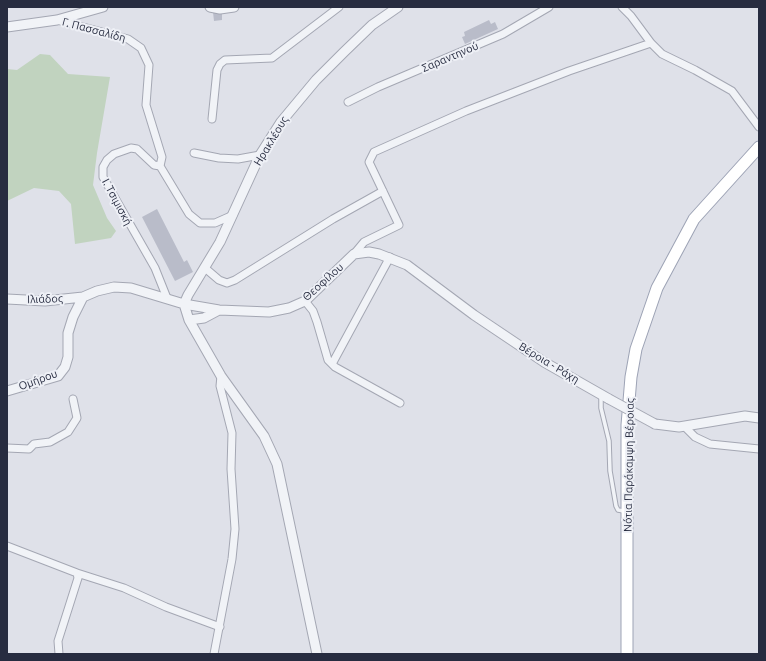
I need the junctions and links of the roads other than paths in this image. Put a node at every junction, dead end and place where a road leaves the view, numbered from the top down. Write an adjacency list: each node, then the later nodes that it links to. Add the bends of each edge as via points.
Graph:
1 (103, 7): 8 (street)
2 (210, 7): 3 (street)
3 (234, 7)
4 (339, 7): 12 (street, via 272,58 225,60 220,64 217,70)
5 (398, 7): 16 (street, Ηρακλέους, via 372,25 316,80 290,109)
6 (549, 7): 11 (street, Σαραντηνού, via 503,34)
7 (622, 7): 10 (street)
8 (57, 20): 9 (street); 17 (street, Γ. Πασσαλίδη, via 128,39 141,48 149,65 146,104 162,157)
9 (7, 27)
10 (651, 43): 13 (street, via 662,54 732,91); 18 (street, via 496,99 374,152 369,162)
11 (348, 102)
12 (212, 119)
13 (759, 127)
14 (759, 147): 40 (main road, Νότια Παράκαμψη Βέροιας, via 694,219 661,280 644,323 631,377 627,425)
15 (194, 153): 16 (street, via 238,159)
16 (260, 155): 19 (street, Ηρακλέους)
17 (160, 166): 19 (street, Γ. Πασσαλίδη, via 189,214 200,223 215,223); 24 (street, Ι. Τσιμισκή, via 154,165 138,149 131,148 114,154 107,160 103,167 103,177 155,268)
18 (383, 191): 20 (street, via 399,225 364,242); 22 (street, via 227,284)
19 (233, 215): 22 (street, Ηρακλέους)
20 (354, 254): 21 (street, Βέροια - Ράχη, via 369,252); 26 (street, Θεοφίλου)
21 (390, 257): 30 (street); 33 (street, Βέροια - Ράχη, via 422,275 474,315 544,362)
22 (205, 268): 27 (street, Ηρακλέους)
23 (83, 297): 24 (street, Ιλιάδος, via 114,287 131,288); 25 (street, Ιλιάδος, via 45,301); 32 (street, Ομήρου, via 72,317 68,333 66,367 58,376)
24 (167, 298): 27 (street, Θεοφίλου)
25 (7, 299)
26 (305, 301): 28 (street, Θεοφίλου, via 289,308 269,312); 30 (street, via 313,311 328,360)
27 (184, 304): 28 (street, Θεοφίλου); 29 (street)
28 (219, 310): 29 (street, Θεοφίλου, via 204,318)
29 (189, 320): 31 (street)
30 (332, 364): 35 (street)
31 (221, 376): 43 (street, via 220,386 232,433 231,469 235,528); 46 (street, via 264,436 277,464)
32 (7, 392)
33 (601, 394): 37 (street, Βέροια - Ράχη, bridge, via 655,424); 40 (lane, via 616,506 622,512)
34 (74, 399): 38 (street, via 76,418 68,432 50,442 34,444 29,449)
35 (400, 403)
36 (759, 418): 37 (street, Βέροια - Ράχη, via 745,416)
37 (684, 426): 39 (street, via 695,437 710,444)
38 (7, 448)
39 (759, 449)
40 (628, 511): 47 (main road, Νότια Παράκαμψη Βέροιας)
41 (7, 546): 42 (street)
42 (78, 573): 43 (street, via 124,588); 44 (street, via 58,641)
43 (220, 627): 45 (street)
44 (59, 654)
45 (214, 654)
46 (317, 654)
47 (627, 654)

